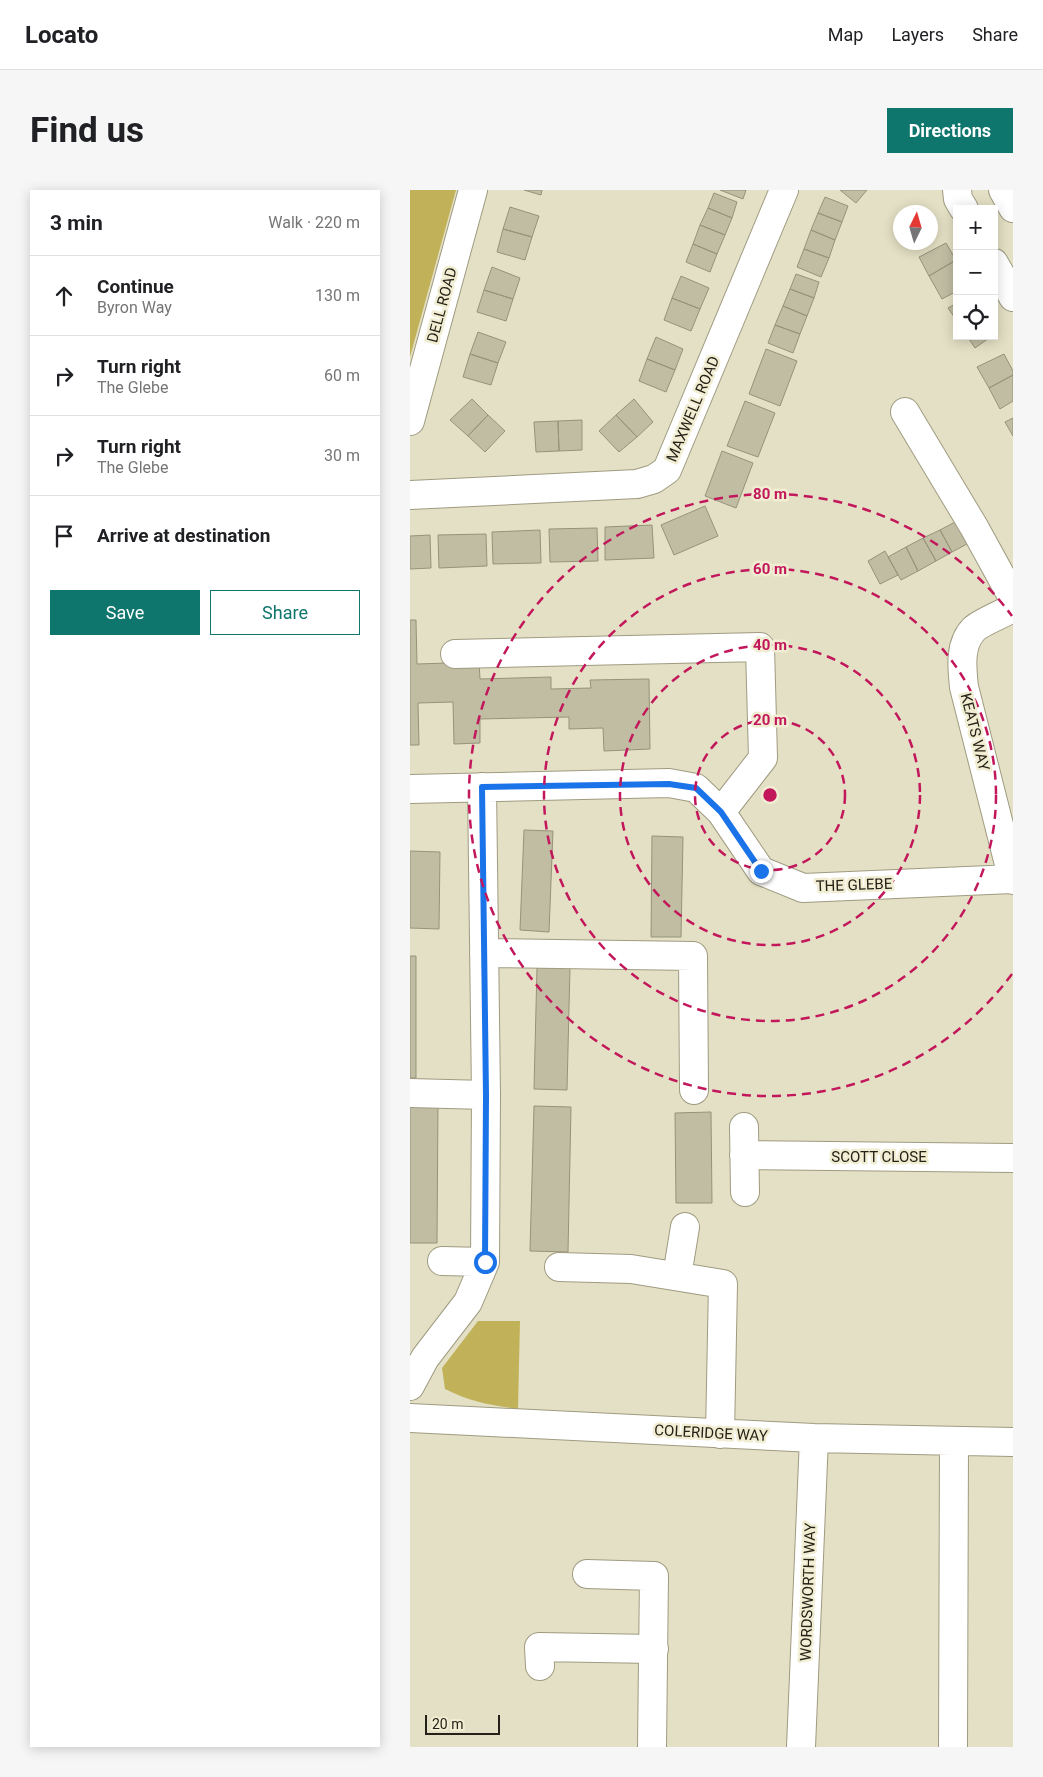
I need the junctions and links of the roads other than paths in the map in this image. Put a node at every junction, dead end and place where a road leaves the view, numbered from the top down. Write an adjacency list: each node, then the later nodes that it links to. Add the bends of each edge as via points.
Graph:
1 (474, 190): 10 (street, DELL ROAD)
2 (784, 190): 11 (street, MAXWELL ROAD, via 667,470 654,479 637,484)
3 (957, 190): 5 (street)
4 (1003, 190): 6 (street)
5 (962, 205)
6 (1013, 208)
7 (998, 270): 8 (street)
8 (1013, 297)
9 (905, 412): 12 (street)
10 (410, 421)
11 (410, 494)
12 (1013, 598)
13 (1013, 608): 18 (street, KEATS WAY, via 974,628 962,656 964,687)
14 (455, 654): 17 (street, via 760,647 763,758)
15 (482, 787): 16 (street, THE GLEBE); 17 (street, THE GLEBE, via 669,784 696,788); 19 (street)
16 (410, 789)
17 (721, 812): 18 (street, THE GLEBE, via 761,871 803,888)
18 (1013, 879)
19 (484, 953): 20 (street, via 693,956); 22 (street)
20 (694, 1090)
21 (410, 1093): 22 (street)
22 (486, 1095): 29 (street)
23 (744, 1127): 24 (street)
24 (744, 1155): 25 (street, SCOTT CLOSE); 26 (street)
25 (1013, 1158)
26 (744, 1192)
27 (685, 1227): 31 (street)
28 (442, 1261): 29 (street)
29 (485, 1262): 32 (street, via 468,1302 425,1358)
30 (559, 1267): 31 (street, via 632,1269)
31 (677, 1276): 34 (street, via 723,1284)
32 (410, 1386)
33 (410, 1418): 34 (street, COLERIDGE WAY)
34 (720, 1434): 35 (street, COLERIDGE WAY)
35 (814, 1438): 36 (street, COLERIDGE WAY); 42 (street, WORDSWORTH WAY)
36 (954, 1442): 37 (street, COLERIDGE WAY); 43 (street)
37 (1013, 1442)
38 (587, 1574): 39 (street, via 654,1576)
39 (654, 1649): 40 (street, via 539,1647); 41 (street)
40 (540, 1666)
41 (652, 1747)
42 (801, 1747)
43 (953, 1747)

